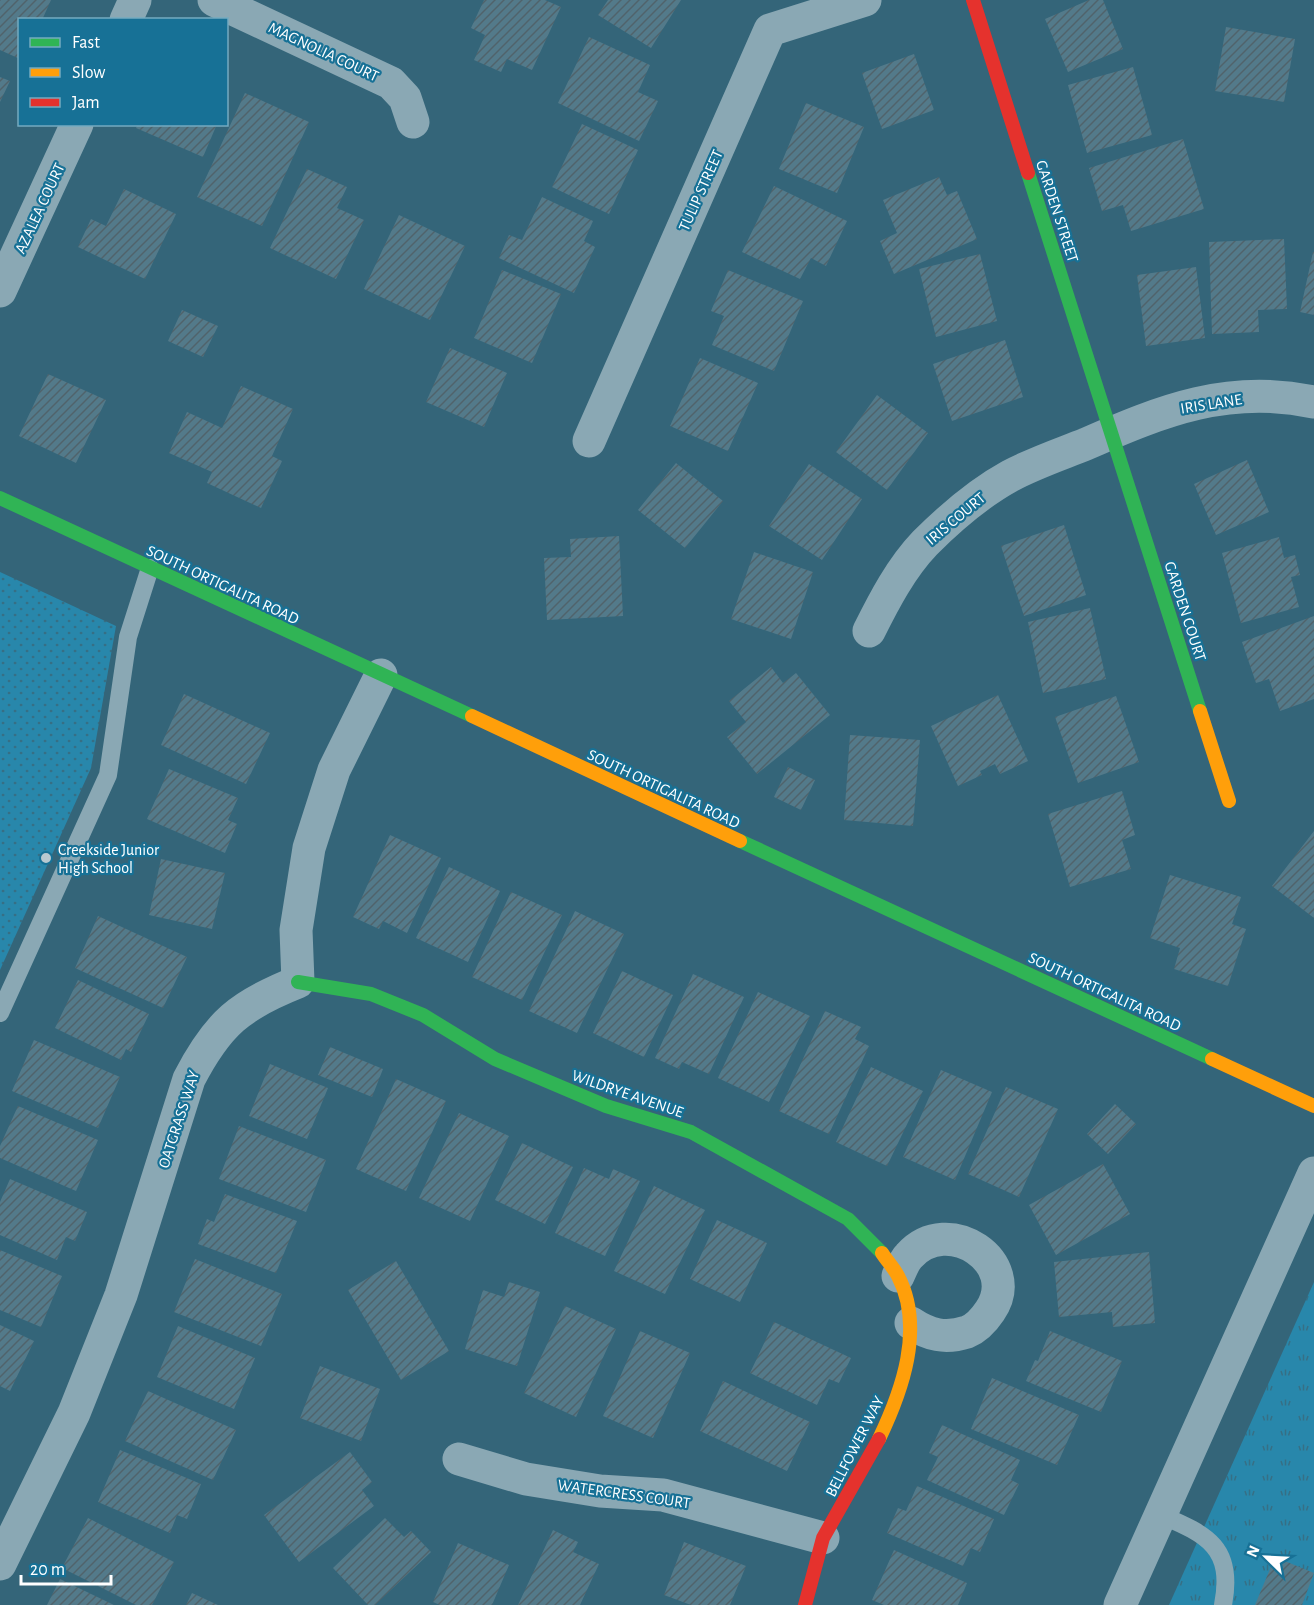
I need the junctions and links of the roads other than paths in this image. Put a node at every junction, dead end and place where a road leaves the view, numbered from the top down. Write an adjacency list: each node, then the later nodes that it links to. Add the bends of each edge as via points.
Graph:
1 (135, 0): 5 (street)
2 (214, 0): 6 (street, MAGNOLIA COURT, via 392,82 405,98)
3 (865, 0): 11 (street, TULIP STREET, via 771,30)
4 (972, 0): 10 (street, GARDEN STREET)
5 (127, 18)
6 (413, 122)
7 (76, 126): 8 (street, AZALEA COURT)
8 (0, 291)
9 (1314, 402): 10 (street, IRIS LANE, via 1271,396 1224,398 1165,410)
10 (1112, 432): 14 (street, IRIS COURT, via 1011,476 972,501 924,544 885,599); 16 (street, GARDEN COURT)
11 (589, 441)
12 (0, 498): 13 (street, SOUTH ORTIGALITA ROAD)
13 (150, 568): 15 (street, SOUTH ORTIGALITA ROAD); 18 (lane, via 128,637 108,775)
14 (869, 632)
15 (381, 675): 17 (street, via 334,770 309,848 296,930); 19 (street, SOUTH ORTIGALITA ROAD)
16 (1229, 801)
17 (298, 982): 21 (street, WILDRYE AVENUE, via 371,994 423,1015 515,1068 606,1106 692,1132 848,1219 876,1245); 25 (street, OATGRASS WAY, via 260,997 225,1023 205,1048 189,1079 120,1295 74,1413)
18 (0, 1013)
19 (1314, 1106)
20 (1314, 1173): 23 (street)
21 (905, 1299): 24 (street, BELLFOWER WAY, via 907,1358 896,1404)
22 (459, 1459): 24 (street, WATERCRESS COURT, via 526,1479 600,1491 663,1495)
23 (1161, 1515): 27 (street); 28 (lane, via 1209,1539 1221,1557 1227,1581)
24 (823, 1538): 26 (street, BELLFOWER WAY)
25 (0, 1564)
26 (805, 1605)
27 (1120, 1605)
28 (1223, 1605)

